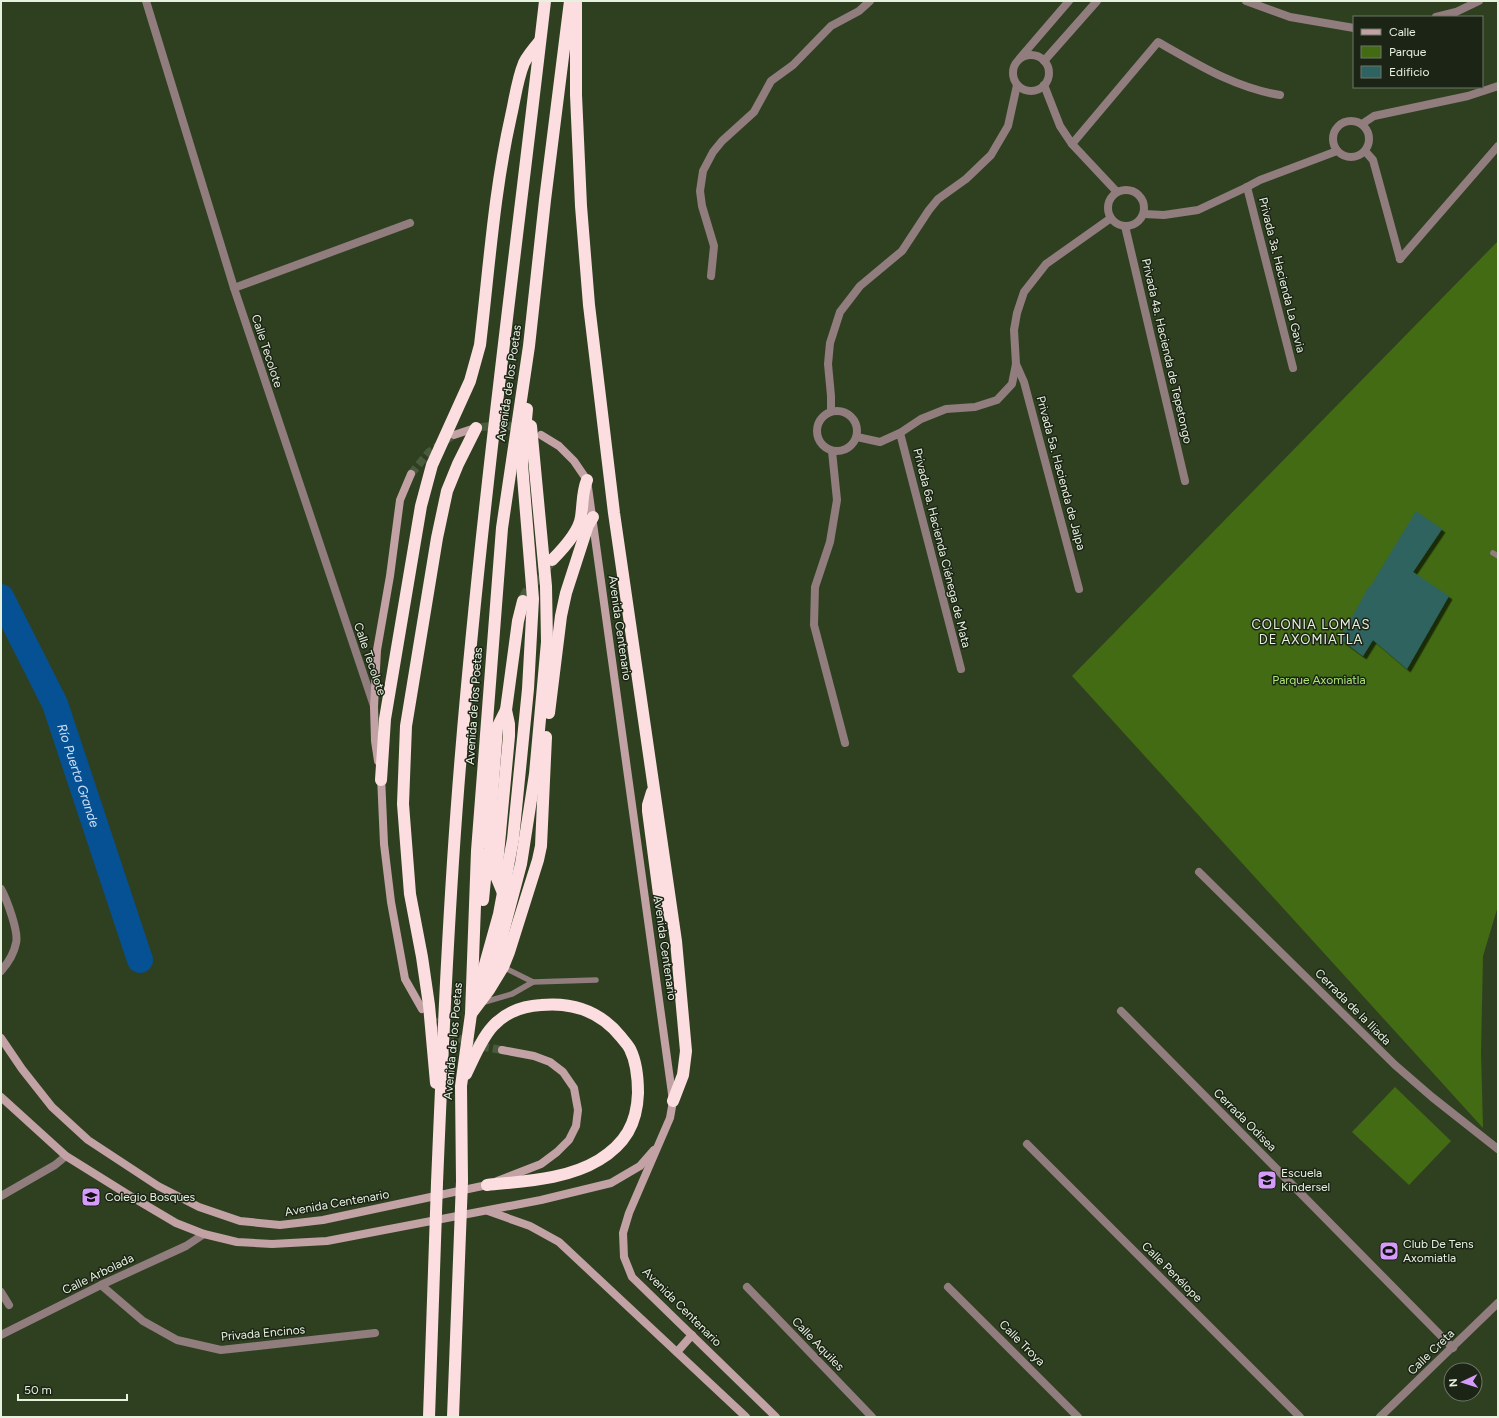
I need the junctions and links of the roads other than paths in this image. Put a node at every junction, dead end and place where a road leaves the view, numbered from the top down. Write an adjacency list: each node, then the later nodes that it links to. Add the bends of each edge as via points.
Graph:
1 (545, 1): 12 (highway, Avenida de los Poetas)
2 (570, 1): 32 (highway, Avenida de los Poetas)
3 (576, 1): 57 (highway, via 576,96 589,305 614,512)
4 (870, 1): 30 (street, via 859,11 831,26 793,65 771,81 754,112 713,152 703,171 700,191 714,246)
5 (1069, 1): 13 (street)
6 (1097, 1): 14 (street)
7 (1246, 1): 11 (street, via 1290,17)
8 (1479, 1): 10 (street, via 1456,12)
9 (149, 2): 31 (street, Calle Tecolote)
10 (1440, 16)
11 (1353, 28)
12 (540, 41): 55 (highway, via 524,62 506,136 480,345 470,381 432,465 421,506 385,719); 85 (highway, Avenida de los Poetas, via 477,581 445,993)
13 (1018, 61): 14 (street, via 1032,55); 15 (street, via 1014,72)
14 (1044, 61): 16 (street, via 1049,74)
15 (1018, 84): 16 (street, via 1033,91); 36 (street, via 1008,126 991,155 966,179 938,199 902,251 860,286 840,312 830,343 828,364)
16 (1044, 85): 20 (street, via 1060,126)
17 (1498, 86): 19 (street, via 1468,96 1374,116)
18 (1280, 95): 20 (street, via 1236,83 1158,42)
19 (1362, 124): 22 (street, via 1353,121 1345,122 1338,127 1334,135); 23 (street, via 1370,137)
20 (1072, 144): 25 (street)
21 (1498, 146): 23 (street, via 1400,259 1373,160)
22 (1337, 151): 23 (street, via 1348,158 1360,156); 24 (street)
23 (1365, 151)
24 (1247, 187): 26 (street, via 1198,210 1164,215); 34 (street, Privada 3a. Hacienda La Gavia)
25 (1117, 192): 26 (street, via 1135,192 1143,201); 27 (street, via 1109,202)
26 (1144, 214): 29 (street, via 1137,223)
27 (1111, 218): 29 (street); 33 (street, via 1046,264 1024,292 1014,330)
28 (410, 223): 31 (street)
29 (1125, 226): 45 (street, Privada 4a. Hacienda de Tepetongo)
30 (712, 276)
31 (234, 288): 51 (street, Calle Tecolote)
32 (529, 346): 35 (highway); 59 (highway, Avenida de los Poetas, via 502,528)
33 (1016, 364): 38 (street, via 1012,384 997,400 975,407 946,409 921,419); 48 (street, Privada 5a. Hacienda de Jalpa, via 1024,382)
34 (1292, 368)
35 (529, 396): 54 (highway, via 522,464 533,599); 58 (highway, via 546,586 547,642)
36 (831, 411): 41 (street, via 838,410 852,416 858,429); 42 (street, via 819,421 817,435 820,442)
37 (478, 427): 39 (main road); 85 (highway, via 447,491 406,726 403,804 410,894 429,1005)
38 (900, 433): 41 (street, via 880,442); 50 (street, Privada 6a. Hacienda Ciénega de Mata)
39 (454, 435)
40 (541, 435): 44 (main road, Avenida Centenario, via 559,446 574,461)
41 (857, 437): 42 (street, via 847,449)
42 (832, 450): 53 (street, via 837,500 830,542 816,587 814,625)
43 (411, 474): 51 (main road, via 400,500 377,650)
44 (586, 480): 46 (main road, Avenida Centenario); 47 (highway, via 579,525)
45 (1185, 481)
46 (593, 518): 61 (main road, Avenida Centenario); 62 (highway, via 588,525 566,593 558,634 546,740)
47 (552, 560)
48 (1079, 590)
49 (523, 601): 52 (highway)
50 (961, 668)
51 (374, 707): 55 (main road, via 375,741)
52 (506, 710): 56 (highway, via 509,736); 63 (highway, via 496,728)
53 (844, 744)
54 (521, 765): 56 (highway); 67 (highway, via 513,839)
55 (381, 780): 77 (main road, via 384,844 394,918 405,979)
56 (504, 783): 67 (highway, via 496,876)
57 (654, 789): 60 (highway, via 648,805); 68 (highway)
58 (532, 795): 64 (highway, via 535,806); 69 (highway)
59 (479, 829): 63 (highway); 71 (highway, Avenida de los Poetas)
60 (651, 841): 61 (main road); 68 (highway, via 660,902)
61 (638, 842): 84 (main road, Avenida Centenario)
62 (541, 846): 64 (highway); 70 (highway)
63 (488, 850): 71 (highway, via 477,948)
64 (531, 856): 69 (highway)
65 (1200, 872): 88 (street, Cerrada de la Iliada, via 1395,1064)
66 (1, 889): 73 (street, via 7,901 17,942 10,961)
67 (503, 893): 79 (highway)
68 (673, 921): 84 (highway, via 686,1051 683,1075)
69 (507, 929): 70 (highway); 79 (highway, via 491,978)
70 (509, 952): 72 (highway)
71 (473, 958): 79 (highway, Avenida de los Poetas)
72 (503, 967): 75 (lane); 76 (highway)
73 (1, 971)
74 (596, 980): 75 (lane)
75 (533, 982): 76 (lane, via 512,994)
76 (480, 1004): 79 (highway)
77 (422, 1009)
78 (1121, 1011): 103 (street, Cerrada Odisea)
79 (471, 1014): 82 (highway, Avenida de los Poetas)
80 (1, 1038): 90 (main road, Avenida Centenario, via 52,1107 88,1140 158,1186 199,1208 240,1221 280,1225 324,1220)
81 (502, 1050): 90 (main road, Avenida Centenario, via 534,1056 550,1062 563,1072 574,1088 578,1110 576,1126 569,1140 557,1152 541,1164)
82 (460, 1086): 90 (highway, via 483,1040 493,1026 506,1014 531,1005 565,1005 587,1010 617,1032 630,1048 636,1064 638,1082 635,1117 626,1136 615,1149 598,1161 559,1176); 106 (highway, Avenida de los Poetas, bridge, via 462,1181)
83 (1, 1098): 89 (main road)
84 (673, 1100): 87 (main road, Avenida Centenario, via 670,1118)
85 (439, 1124): 105 (highway, Avenida de los Poetas, bridge)
86 (1027, 1144): 111 (street, Calle Penélope)
87 (658, 1146): 92 (main road, via 640,1166 611,1183); 102 (main road, Avenida Centenario, via 625,1226 624,1257 632,1276)
88 (1498, 1149)
89 (66, 1156): 91 (street); 93 (main road, via 176,1222)
90 (487, 1185)
91 (1, 1196)
92 (487, 1210): 93 (main road, via 327,1241 272,1244 237,1242); 104 (main road, via 530,1226 559,1242)
93 (204, 1234): 94 (street, Calle Arbolada, via 186,1246)
94 (101, 1285): 100 (street, Privada Encinos, via 143,1321 177,1340 221,1350); 101 (street, Calle Arbolada)
95 (747, 1287): 109 (street, Calle Aquiles)
96 (948, 1287): 110 (street, Calle Troya)
97 (1, 1292): 99 (street)
98 (1498, 1303): 103 (street, Calle Creta)
99 (9, 1305)
100 (375, 1333)
101 (1, 1335)
102 (692, 1335): 104 (main road); 108 (main road, Avenida Centenario)
103 (1452, 1348): 112 (street, Calle Creta)
104 (677, 1352): 107 (main road)
105 (429, 1417)
106 (453, 1417)
107 (746, 1417)
108 (776, 1417)
109 (872, 1417)
110 (1078, 1417)
111 (1300, 1417)
112 (1380, 1417)

